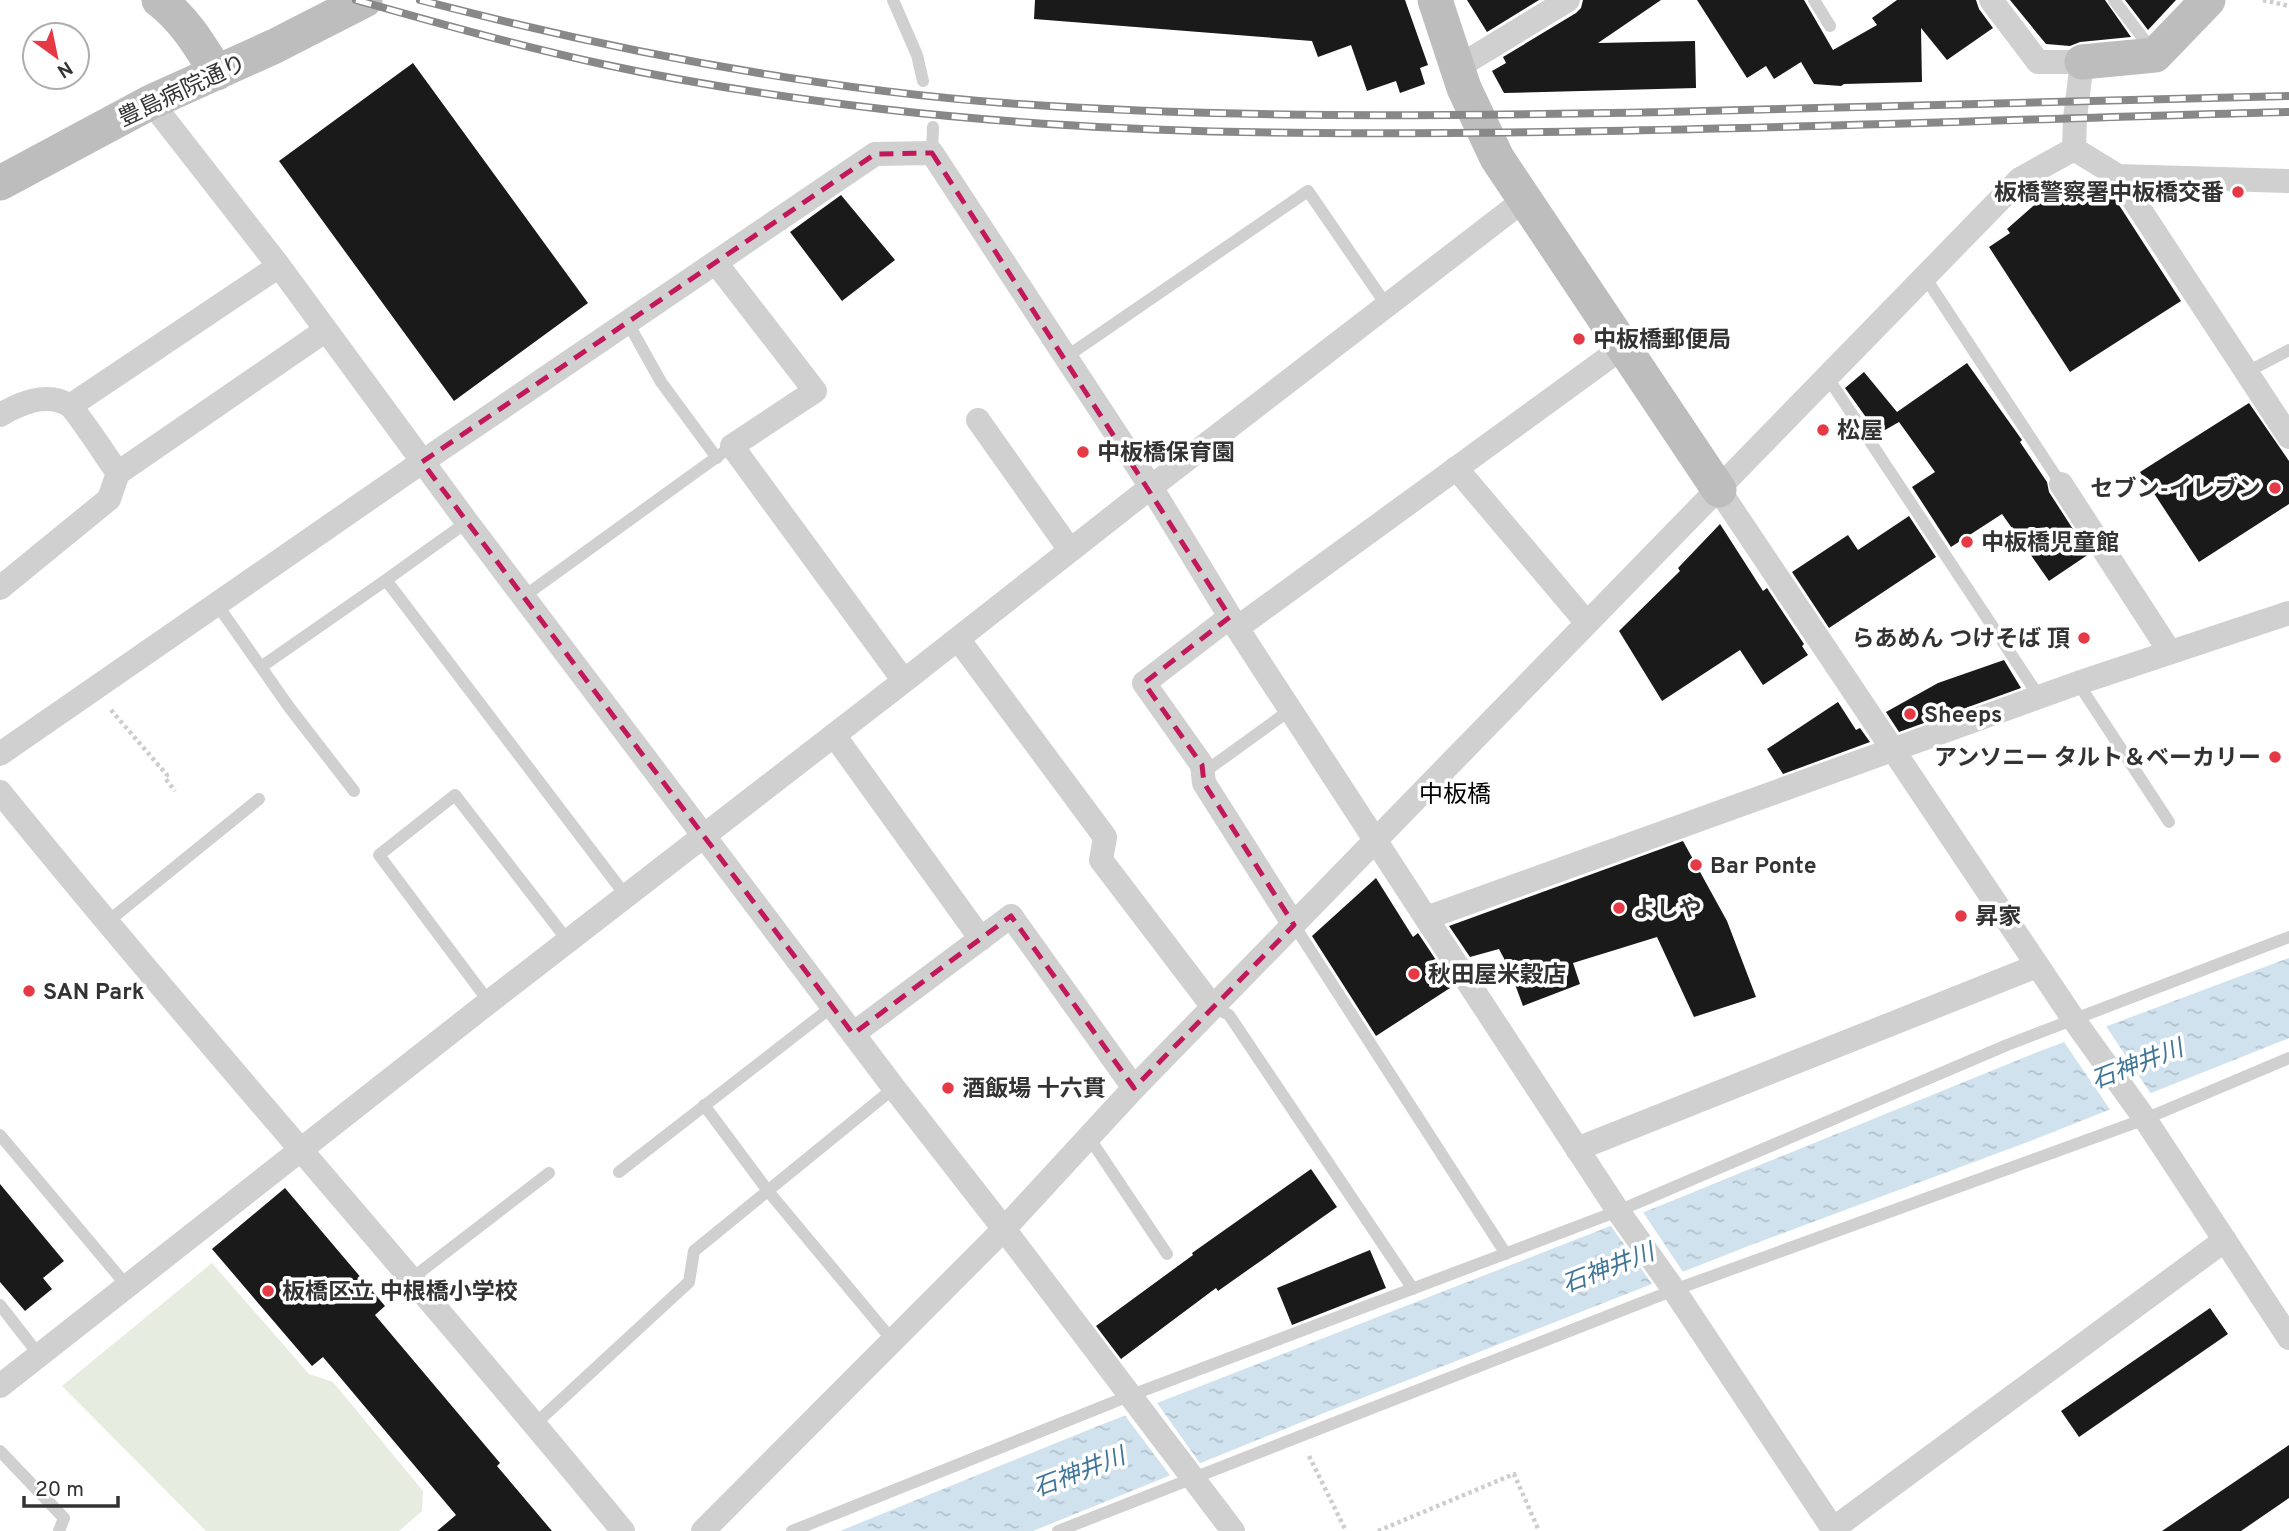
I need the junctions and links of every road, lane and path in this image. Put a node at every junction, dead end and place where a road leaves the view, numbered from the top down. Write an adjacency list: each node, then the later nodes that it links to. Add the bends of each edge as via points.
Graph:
1 (159, 0): 16 (street, via 193,34)
2 (365, 0): 16 (street, 豊島病院通り)
3 (893, 0): 17 (lane)
4 (1435, 0): 15 (street)
5 (1569, 0): 15 (street)
6 (1814, 0): 12 (lane)
7 (1991, 0): 14 (street, via 2038,62)
8 (2113, 0): 13 (lane)
9 (2208, 0): 13 (street)
10 (2263, 0): 11 (path)
11 (2289, 6)
12 (1830, 26)
13 (2155, 55): 14 (street)
14 (2082, 62): 20 (street)
15 (1458, 68): 25 (street, via 1484,135)
16 (217, 73): 18 (street, 豊島病院通り)
17 (923, 81)
18 (151, 102): 24 (street, 豊島病院通り); 27 (street)
19 (933, 127): 21 (lane)
20 (2074, 149): 22 (street); 28 (street, via 2021,179)
21 (932, 153): 26 (street, via 875,154); 34 (street)
22 (2118, 176): 23 (street); 35 (street)
23 (2289, 181)
24 (0, 183)
25 (1524, 200): 29 (street); 32 (street)
26 (716, 263): 30 (street); 41 (street, via 815,391)
27 (279, 266): 31 (street); 37 (street)
28 (1925, 277): 36 (street); 45 (lane)
29 (1387, 306): 34 (lane, via 1308,191); 46 (street)
30 (628, 323): 41 (lane, via 661,382); 42 (street)
31 (326, 330): 42 (street); 44 (street)
32 (1623, 347): 43 (street); 47 (street)
33 (2289, 349): 35 (lane)
34 (1066, 357): 46 (street)
35 (2247, 372): 40 (street)
36 (1828, 378): 47 (street); 63 (lane)
37 (70, 406): 38 (street, via 36,400); 44 (street)
38 (0, 415)
39 (978, 420): 49 (street)
40 (2289, 437)
41 (725, 452): 52 (lane); 60 (street)
42 (422, 462): 48 (street); 53 (street)
43 (1456, 468): 55 (street); 56 (street)
44 (118, 473): 51 (street, via 109,499)
45 (2061, 484): 58 (street)
46 (1151, 487): 49 (street); 55 (street)
47 (1719, 490): 56 (street); 66 (street)
48 (467, 522): 50 (lane); 52 (street)
49 (1070, 551): 57 (street)
50 (386, 580): 59 (lane); 76 (lane)
51 (0, 588)
52 (523, 597): 74 (street)
53 (216, 603): 59 (lane); 62 (street)
54 (2289, 613): 58 (street)
55 (1233, 622): 64 (street); 68 (street, via 1144,683 1202,765)
56 (1587, 623): 75 (street)
57 (958, 639): 60 (street); 86 (street, via 1105,837 1101,860)
58 (2170, 652): 61 (street)
59 (261, 667): 70 (lane)
60 (904, 681): 65 (street)
61 (2078, 683): 63 (street); 73 (lane)
62 (92, 688): 67 (street); 69 (path, via 167,775)
63 (2040, 698): 66 (street)
64 (1290, 710): 68 (lane); 75 (street)
65 (834, 735): 74 (street); 81 (street)
66 (1893, 749): 77 (street); 83 (street)
67 (0, 754)
68 (1202, 774): 79 (street)
69 (175, 791)
70 (354, 791)
71 (0, 792): 78 (street)
72 (259, 799): 78 (lane)
73 (2169, 822)
74 (704, 835): 76 (street); 85 (street)
75 (1376, 842): 77 (street); 79 (street)
76 (626, 896): 82 (street)
77 (1426, 918): 96 (street)
78 (106, 923): 97 (street)
79 (1294, 925): 86 (street); 105 (lane)
80 (2289, 937): 87 (lane)
81 (981, 939): 88 (street); 91 (street, via 1011,916)
82 (568, 941): 84 (street); 84 (lane, via 455,795 379,855)
83 (2037, 965): 87 (street); 96 (street)
84 (488, 1003): 97 (street)
85 (832, 1006): 88 (street); 92 (lane)
86 (1213, 1007): 91 (street); 108 (lane, via 1229,1015)
87 (2074, 1020): 93 (street); 101 (lane)
88 (853, 1034): 90 (street)
89 (2289, 1058): 93 (lane)
90 (894, 1088): 100 (lane); 102 (street)
91 (1134, 1088): 95 (street)
92 (704, 1105): 98 (lane); 100 (lane)
93 (2145, 1119): 103 (street); 109 (lane)
94 (0, 1135): 107 (lane)
95 (1088, 1136): 102 (street); 104 (lane)
96 (1577, 1149): 101 (street)
97 (301, 1152): 106 (street); 107 (street)
98 (619, 1172)
99 (549, 1173): 106 (lane)
100 (768, 1191): 113 (lane); 117 (lane, via 694,1251 689,1282)
101 (1618, 1211): 105 (lane); 109 (street)
102 (1004, 1228): 113 (street); 116 (street)
103 (2225, 1240): 111 (street); 121 (street)
104 (1167, 1254)
105 (1506, 1254): 108 (lane)
106 (411, 1279): 117 (street)
107 (127, 1286): 114 (street)
108 (1413, 1289): 116 (lane)
109 (1674, 1290): 118 (lane); 121 (street)
110 (0, 1305): 114 (lane)
111 (2280, 1308): 112 (street)
112 (2289, 1338)
113 (893, 1341): 124 (street)
114 (39, 1355): 115 (street)
115 (0, 1386)
116 (1129, 1396): 120 (street); 125 (lane)
117 (535, 1424): 123 (street)
118 (1299, 1436): 120 (lane); 128 (path)
119 (0, 1451): 122 (lane, via 64,1518)
120 (1191, 1477): 126 (lane); 127 (street)
121 (1833, 1530)
122 (59, 1531)
123 (623, 1531)
124 (703, 1531)
125 (793, 1531)
126 (1058, 1531)
127 (1233, 1531)
128 (1346, 1531)
129 (1378, 1531): 130 (path, via 1514,1474)
130 (1539, 1531)

